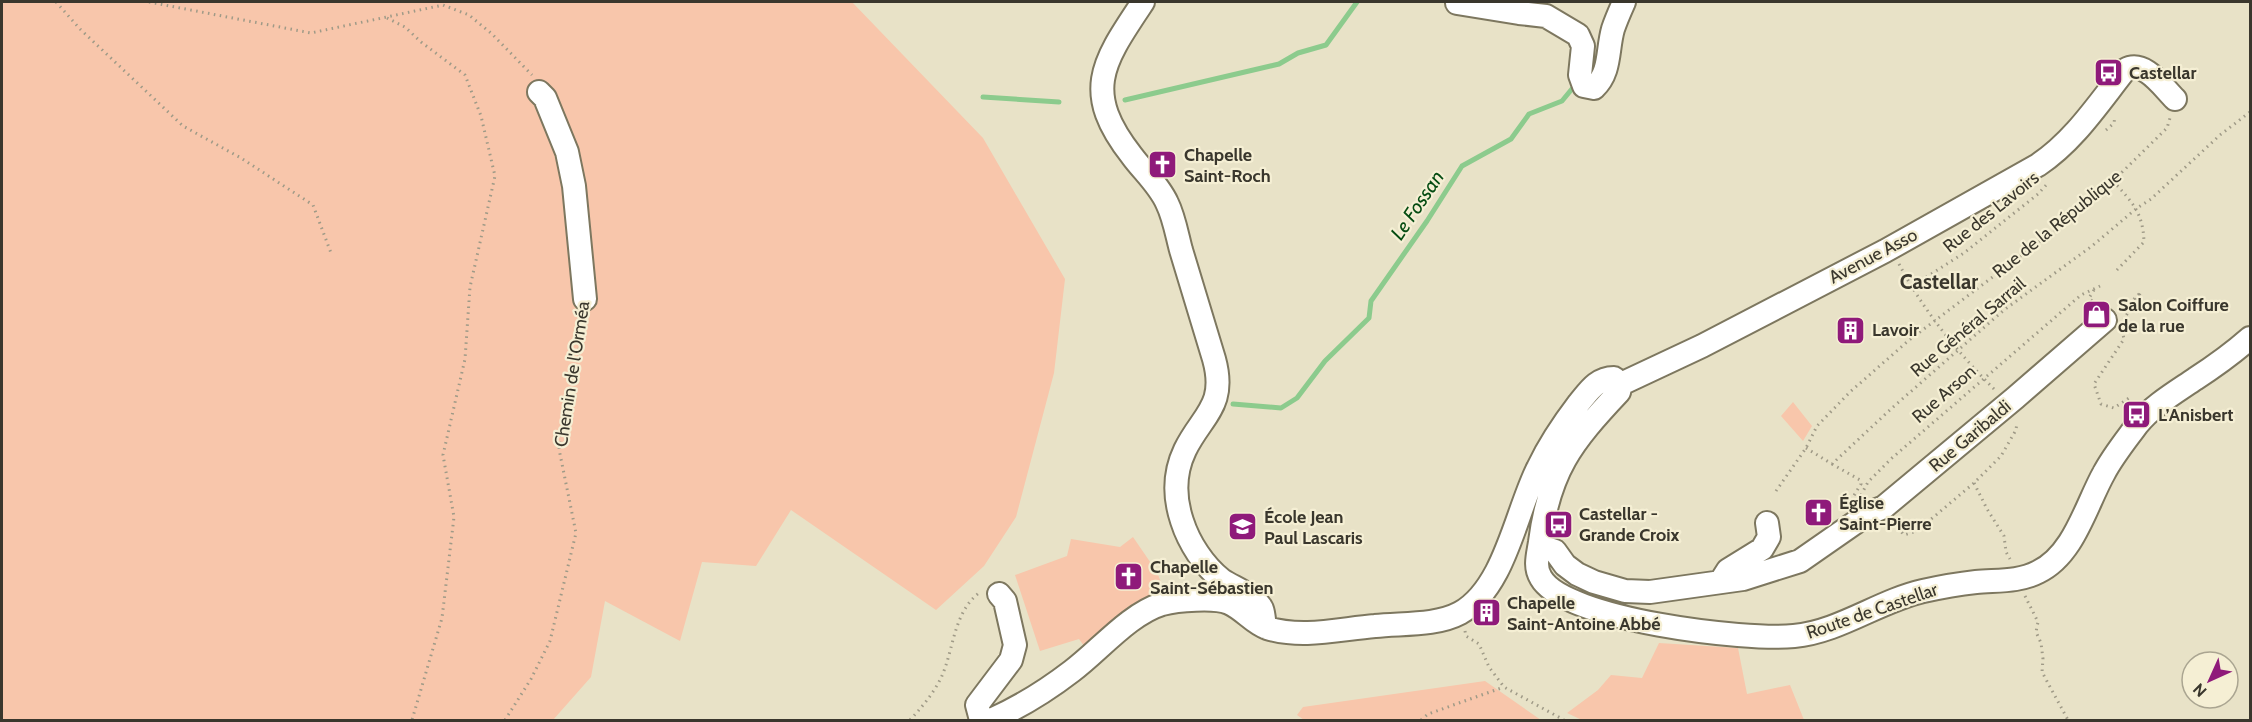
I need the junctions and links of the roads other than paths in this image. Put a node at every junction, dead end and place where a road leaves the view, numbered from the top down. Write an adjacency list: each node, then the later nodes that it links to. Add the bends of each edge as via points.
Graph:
1 (1143, 2): 14 (street, via 1107,60 1102,81 1103,105 1112,127 1167,203 1215,363 1217,395 1210,414 1185,450 1176,477 1176,502 1182,524 1200,556 1222,579 1254,600 1262,610)
2 (1624, 2): 3 (street, via 1613,31 1608,66 1593,88 1582,80 1583,46 1578,35 1546,16)
3 (1457, 3)
4 (539, 92): 6 (street, Chemin de l'Orméa, via 567,152)
5 (2175, 99): 9 (street, Avenue Asso, via 2141,67 2132,66 2059,151 2038,165 1885,251)
6 (585, 299)
7 (2105, 320): 12 (street, Rue Garibaldi, via 1884,507 1869,513 1800,561 1743,579)
8 (2250, 338): 11 (street, Route de Castellar, via 2140,422 2105,470 2062,553 2051,564 2020,579 1952,584 1909,594 1815,632 1792,636 1712,633 1654,625 1592,609 1558,594 1542,581 1536,567)
9 (1621, 384): 11 (street, Route de Castellar, via 1619,392 1585,428 1560,465 1543,516); 14 (street, via 1614,378 1603,378 1555,436 1525,496 1504,557 1485,589 1460,613 1438,620 1322,633 1293,633)
10 (1767, 523): 12 (street, via 1769,537 1762,549 1728,570)
11 (1540, 546): 12 (street, Rue Garibaldi, via 1555,551 1577,574 1625,591 1650,592)
12 (1720, 581)
13 (999, 594): 15 (street, via 1005,602 1016,645 1011,660 977,705)
14 (1265, 627): 16 (street, via 1229,603 1207,599 1162,604 1137,617 1072,671 1021,706)
15 (981, 720)
16 (991, 720)

